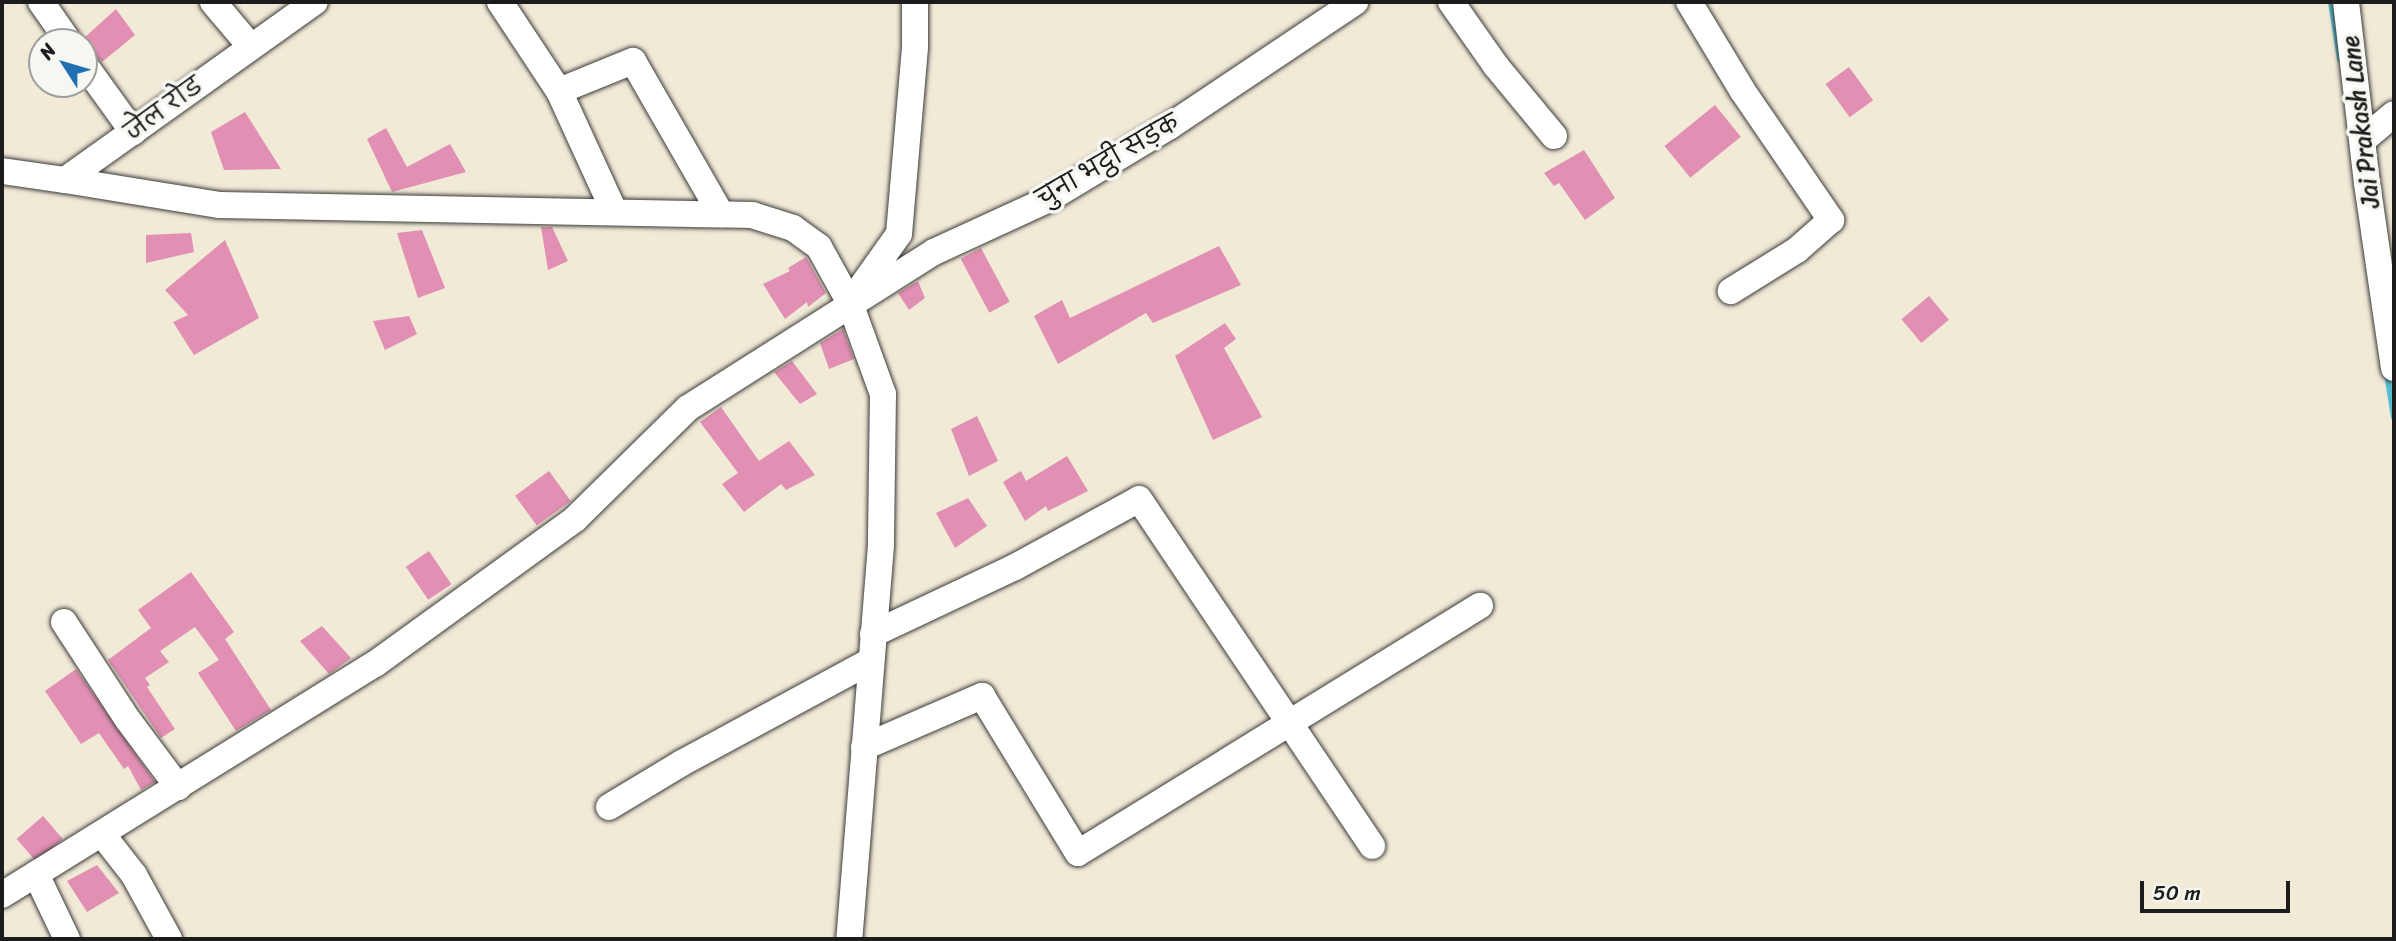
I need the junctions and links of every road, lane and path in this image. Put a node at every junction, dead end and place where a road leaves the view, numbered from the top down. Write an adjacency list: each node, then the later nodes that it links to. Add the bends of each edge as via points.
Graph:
1 (41, 2): 10 (street)
2 (213, 2): 11 (street)
3 (314, 2): 11 (street, जेल रोड)
4 (500, 2): 13 (street)
5 (915, 2): 23 (street, via 899,234)
6 (1355, 2): 23 (street, चुना भट्ठी सड़क, via 1071,186 934,252)
7 (1451, 2): 16 (street)
8 (1689, 2): 22 (street, via 1742,90 1831,220 1797,250)
9 (2346, 2): 17 (street, Jai Prakash Lane)
10 (59, 28)
11 (251, 47): 15 (street, जेल रोड)
12 (98, 83): 15 (street)
13 (559, 91): 20 (street); 21 (street, via 634,61)
14 (2394, 114): 17 (street)
15 (133, 131): 19 (street, जेल रोड)
16 (1554, 136)
17 (2363, 140): 24 (street, Jai Prakash Lane)
18 (2, 171): 19 (street)
19 (65, 180): 20 (street, via 220,205)
20 (614, 211): 21 (street)
21 (721, 214): 23 (street, via 752,215 793,228 819,247)
22 (1731, 292)
23 (850, 303): 27 (street, via 883,394 881,545); 31 (street, चुना भट्ठी सड़क, via 688,408 575,519 376,664)
24 (2394, 368)
25 (1480, 606): 29 (street)
26 (64, 622): 31 (street)
27 (873, 634): 28 (street); 29 (street, via 1015,567 1139,499)
28 (871, 661): 30 (street); 32 (street)
29 (1289, 724): 30 (street, via 1078,853 982,696); 34 (street)
30 (864, 747): 39 (street)
31 (178, 787): 33 (street, चुना भट्ठी सड़क)
32 (609, 807)
33 (102, 834): 35 (street, चुना भट्ठी सड़क); 38 (street, via 134,875)
34 (1372, 846)
35 (36, 874): 36 (street, चुना भट्ठी सड़क); 37 (street)
36 (2, 895)
37 (67, 939)
38 (169, 939)
39 (849, 939)

